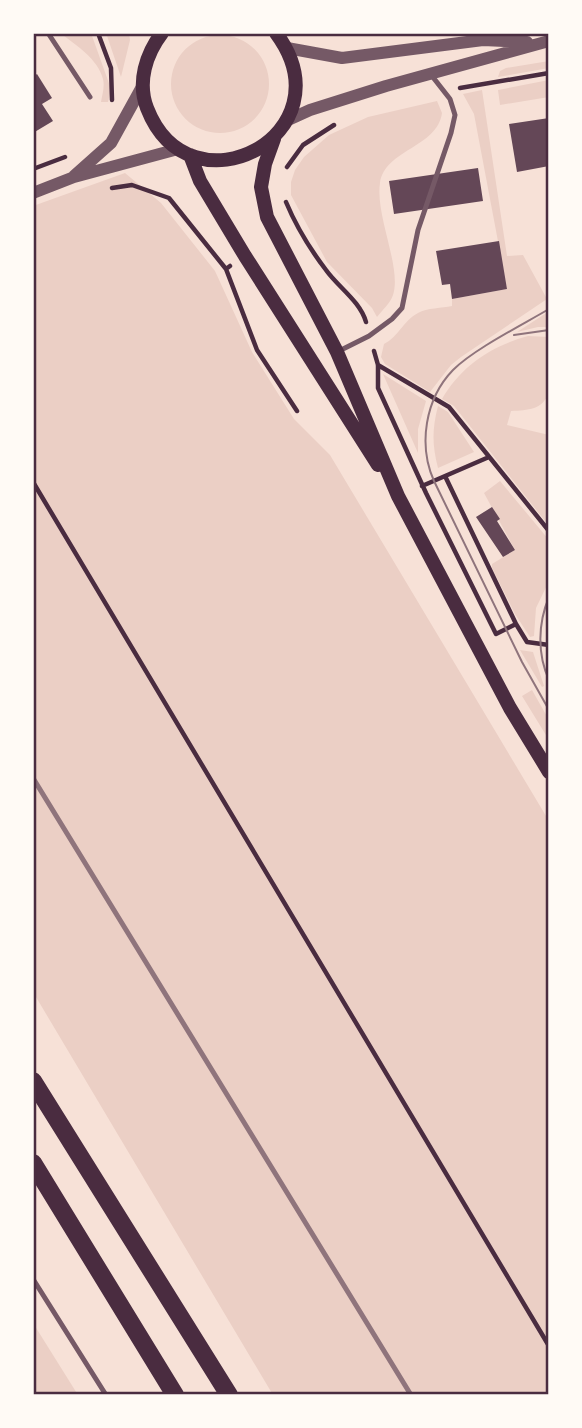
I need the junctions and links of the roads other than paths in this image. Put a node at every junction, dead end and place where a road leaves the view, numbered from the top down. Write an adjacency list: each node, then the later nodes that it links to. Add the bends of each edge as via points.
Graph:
1 (48, 33): 10 (lane)
2 (146, 33): 6 (main road)
3 (162, 33): 6 (main road)
4 (276, 33): 7 (main road)
5 (543, 41): 7 (street, via 483,40 342,58); 8 (street)
6 (152, 48): 9 (main road)
7 (287, 48): 11 (main road, via 296,84)
8 (431, 74): 11 (street); 16 (lane, via 450,99 455,115 418,230 402,308 369,336)
9 (143, 85): 13 (main road, via 152,122); 14 (street, via 111,143)
10 (90, 97)
11 (288, 120): 12 (main road)
12 (274, 139): 13 (main road, via 243,158 225,161); 16 (main road, via 261,187 267,217)
13 (184, 152): 14 (street); 17 (main road, via 244,256)
14 (74, 177): 15 (street)
15 (33, 193)
16 (337, 352): 17 (main road)
17 (398, 496): 18 (main road)
18 (549, 772)
19 (33, 1081): 24 (main road)
20 (33, 1163): 23 (main road)
21 (33, 1279): 22 (lane)
22 (106, 1395)
23 (175, 1395)
24 (229, 1395)

